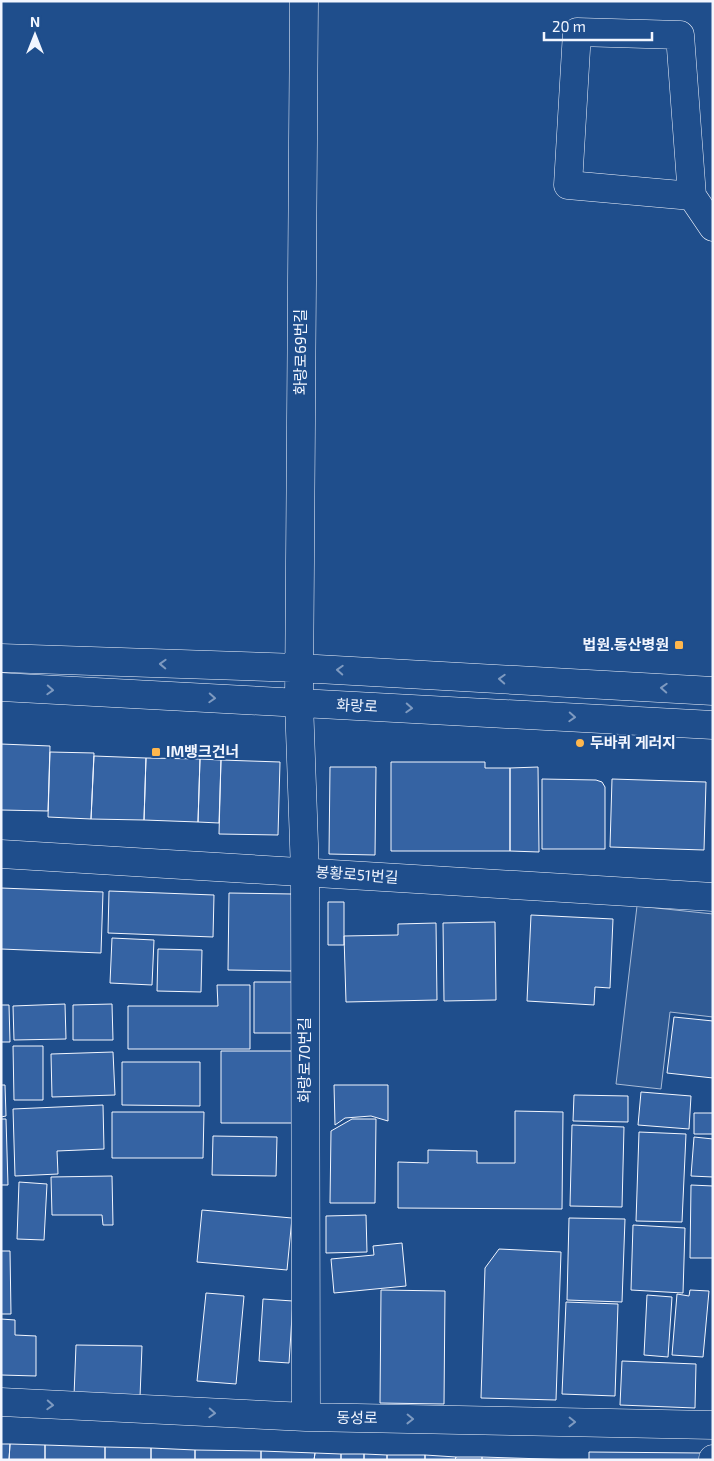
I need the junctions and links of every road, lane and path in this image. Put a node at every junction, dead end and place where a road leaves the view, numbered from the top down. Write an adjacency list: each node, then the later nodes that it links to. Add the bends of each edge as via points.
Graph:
1 (304, 1): 5 (street, 화랑로69번길)
2 (692, 196): 2 (street, via 568,185 578,32 680,35); 3 (street)
3 (713, 226)
4 (1, 658): 5 (street, one-way to 4)
5 (299, 668): 7 (street, one-way to 5); 8 (street, 화랑로69번길)
6 (1, 687): 8 (street, 화랑로, one-way to 8)
7 (713, 691)
8 (299, 702): 9 (street, 화랑로, one-way to 9); 11 (street, 화랑로70번길)
9 (713, 725)
10 (1, 854): 11 (street, 봉황로51번길)
11 (305, 872): 12 (street, 봉황로51번길); 14 (street, 화랑로70번길)
12 (713, 897)
13 (1, 1402): 14 (street, 동성로, one-way to 14)
14 (306, 1417): 15 (street, 동성로, one-way to 15)
15 (713, 1425)

